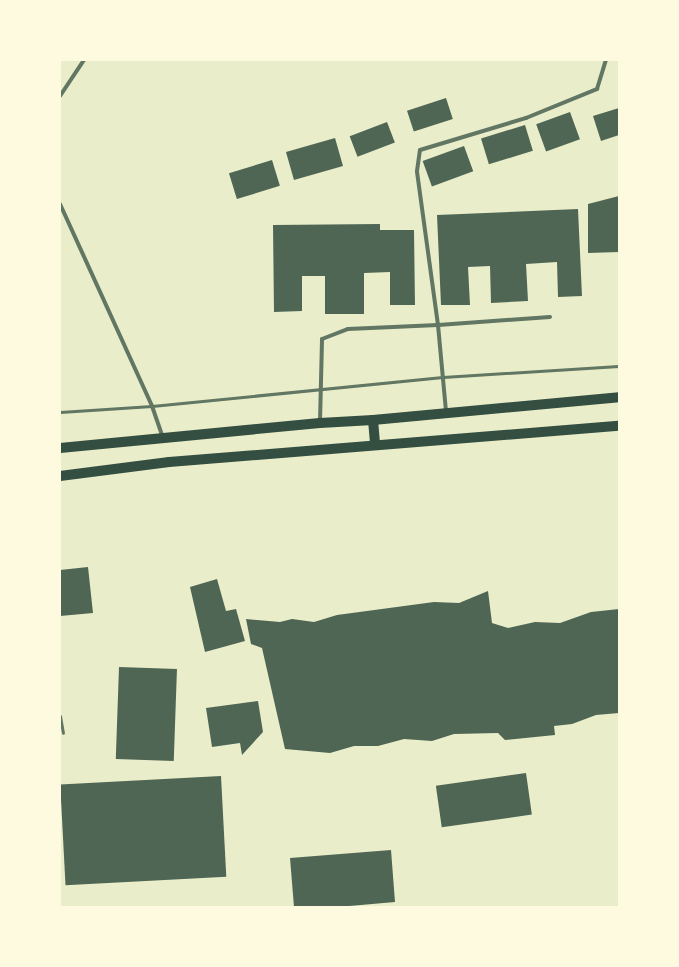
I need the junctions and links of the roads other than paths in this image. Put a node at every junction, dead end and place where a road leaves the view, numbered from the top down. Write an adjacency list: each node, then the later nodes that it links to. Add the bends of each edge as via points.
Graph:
1 (84, 60): 3 (street)
2 (606, 60): 6 (street, via 597,89 526,118 420,150 418,171)
3 (60, 96)
4 (60, 204): 11 (street)
5 (550, 317): 6 (street)
6 (438, 325): 8 (street); 9 (street, via 348,329 322,339)
7 (619, 366): 8 (lane)
8 (443, 377): 9 (lane); 13 (street)
9 (320, 390): 11 (lane); 15 (street)
10 (619, 397): 13 (main road)
11 (152, 406): 12 (lane); 17 (street)
12 (60, 412)
13 (446, 412): 14 (main road)
14 (373, 420): 15 (main road); 18 (main road)
15 (320, 423): 17 (main road)
16 (619, 426): 18 (main road)
17 (164, 438): 19 (main road)
18 (375, 445): 20 (main road, via 170,462)
19 (60, 448)
20 (60, 476)
21 (60, 716): 22 (lane)
22 (63, 733)

